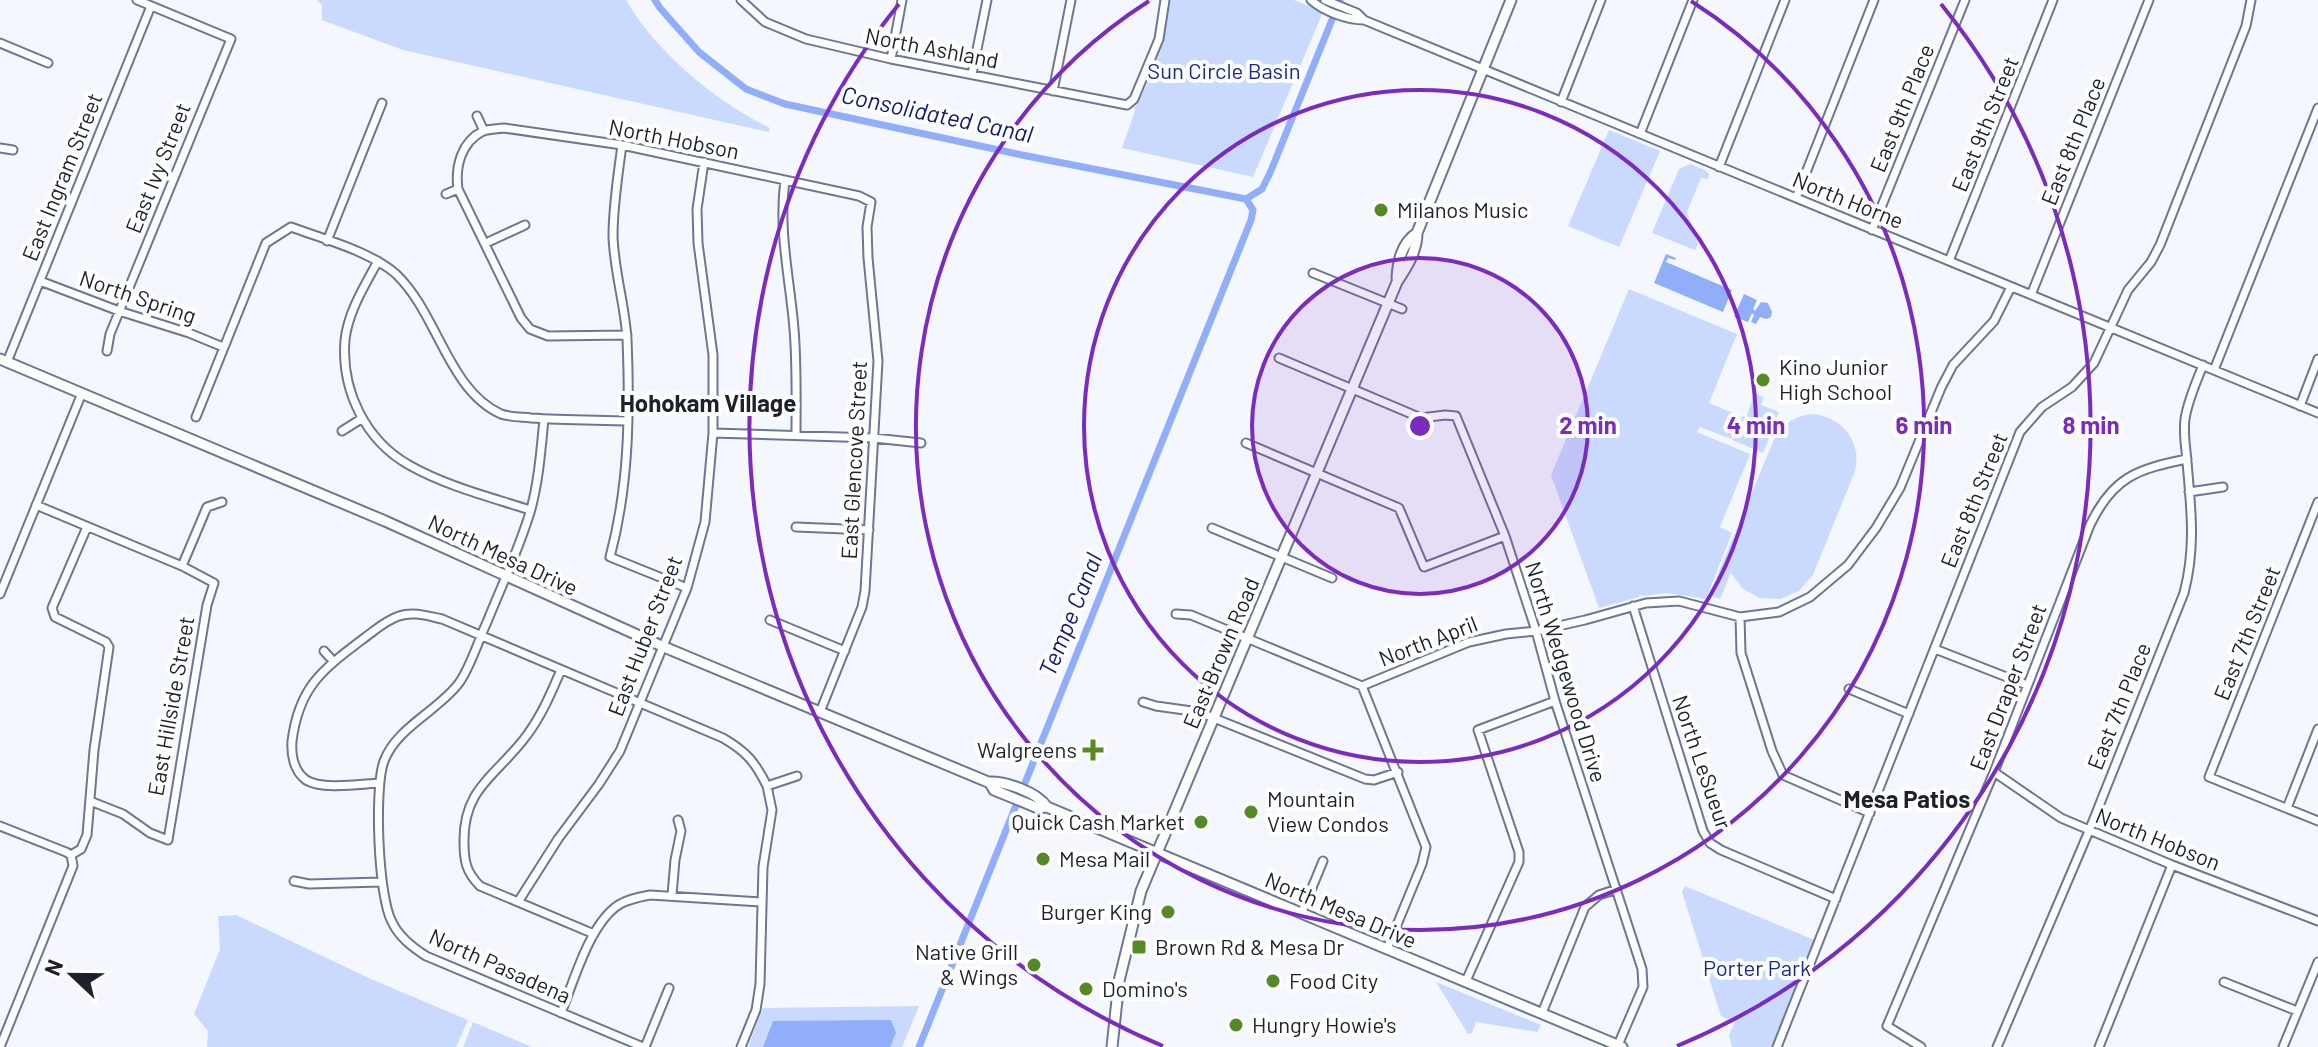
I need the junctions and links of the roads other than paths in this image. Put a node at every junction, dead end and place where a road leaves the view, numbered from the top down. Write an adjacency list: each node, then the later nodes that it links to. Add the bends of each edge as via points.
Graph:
1 (137, 0): 18 (street)
2 (741, 0): 20 (street, North Ashland, via 765,22 806,39)
3 (902, 0): 20 (street)
4 (987, 0): 23 (street)
5 (1071, 0): 24 (street)
6 (1165, 0): 24 (street, North Ashland, via 1159,39 1127,105)
7 (1311, 0): 17 (street, North Horne)
8 (1511, 0): 22 (main road, East Brown Road)
9 (1601, 0): 25 (street)
10 (1693, 0): 30 (street)
11 (1785, 0): 35 (street)
12 (1874, 0): 39 (street)
13 (1965, 0): 42 (street, East 9th Place)
14 (2053, 0): 46 (street, East 9th Street)
15 (2149, 0): 50 (street, East 8th Place)
16 (2251, 0): 54 (street, East 8th Street, via 2246,26 2160,245 2128,290)
17 (1327, 4): 22 (street, North Horne, via 1353,20)
18 (151, 6): 48 (street, East Ingram Street); 53 (street, East Ivy Street, via 231,39)
19 (0, 43): 21 (street)
20 (891, 59): 23 (street, North Ashland)
21 (48, 63)
22 (1483, 70): 25 (street, North Horne); 51 (main road, East Brown Road, via 1417,244)
23 (972, 74): 24 (street, North Ashland)
24 (1053, 91)
25 (1561, 102): 30 (street, North Horne)
26 (382, 103): 43 (street)
27 (2318, 108): 62 (street)
28 (477, 116): 29 (street)
29 (484, 131): 31 (street, North Hobson, via 504,128); 37 (street, via 460,157)
30 (1640, 134): 35 (street, North Horne)
31 (622, 145): 34 (street, North Hobson); 55 (street, via 613,237)
32 (0, 148): 33 (street)
33 (13, 150)
34 (704, 162): 36 (street, North Hobson); 72 (street, East Huber Street, via 698,243 713,355)
35 (1719, 167): 39 (street, North Horne)
36 (785, 180): 40 (street, North Hobson); 73 (street, via 782,231 794,330)
37 (458, 189): 38 (street); 44 (street)
38 (446, 194)
39 (1796, 198): 42 (street, North Horne)
40 (871, 202): 74 (street, East Glencove Street, via 868,258 878,361)
41 (525, 225): 44 (street)
42 (1872, 230): 46 (street, North Horne)
43 (327, 241): 45 (street); 56 (street, via 291,227 266,243)
44 (486, 243): 55 (street, via 530,329 548,336)
45 (378, 261): 68 (street, via 345,338 346,378); 69 (street, via 413,293 462,383 483,404 503,415)
46 (1949, 261): 49 (street, North Horne)
47 (1313, 273): 51 (street)
48 (40, 281): 53 (street, North Spring); 60 (street, East Ingram Street)
49 (2011, 287): 50 (street, North Horne); 98 (street, via 1994,321 1953,365 1900,488 1848,565 1810,597 1779,612)
50 (2031, 295): 54 (street, North Horne)
51 (1388, 303): 52 (street); 63 (main road, East Brown Road)
52 (1402, 309)
53 (119, 311): 56 (street, North Spring); 57 (street, East Ivy Street)
54 (2111, 328): 61 (street, North Horne); 104 (street, East 8th Street, via 2084,376 2042,407 2020,432)
55 (627, 335): 70 (street)
56 (223, 347): 67 (street)
57 (107, 351)
58 (1279, 358): 63 (street)
59 (2318, 359): 65 (street)
60 (4, 360): 64 (main road, North Mesa Drive)
61 (2203, 365): 62 (street, North Horne); 77 (street, East 7th Place, via 2185,418)
62 (2214, 370): 65 (street, North Horne)
63 (1352, 388): 78 (main road, East Brown Road); 89 (street, North Wedgewood Drive, via 1421,418 1456,416)
64 (82, 393): 83 (street); 92 (main road, North Mesa Drive)
65 (2300, 406): 66 (street, North Horne)
66 (2318, 413)
67 (196, 417)
68 (361, 419): 71 (street); 84 (street, via 386,448 419,471)
69 (544, 419): 70 (street); 84 (street)
70 (628, 421): 94 (street, via 624,494 610,557)
71 (342, 431)
72 (713, 433): 73 (street); 94 (street, East Huber Street, via 705,522)
73 (796, 435): 74 (street)
74 (874, 438): 75 (street); 88 (street, East Glencove Street)
75 (921, 443)
76 (1246, 443): 78 (street)
77 (2187, 459): 80 (street, East 7th Place); 109 (street, East Draper Street, via 2139,471 2104,499)
78 (1317, 472): 89 (street, via 1399,508 1424,567); 90 (main road, East Brown Road)
79 (2223, 487): 80 (street)
80 (2189, 492): 130 (street, East 7th Place, via 2193,537 2184,593)
81 (222, 502): 91 (street, via 207,507)
82 (2318, 502): 125 (street, East 7th Street, via 2209,777)
83 (36, 505): 85 (street); 95 (street)
84 (530, 510): 92 (street)
85 (87, 527): 91 (street); 124 (street, via 52,608 55,617 109,647)
86 (796, 527): 88 (street)
87 (1212, 528): 90 (street)
88 (869, 530): 106 (street, East Glencove Street, via 862,607)
89 (1505, 536): 100 (street, North Wedgewood Drive)
90 (1281, 556): 93 (street); 102 (main road, East Brown Road)
91 (182, 566): 124 (street, East Hillside Street, via 214,583 168,840)
92 (506, 576): 101 (street); 103 (main road, North Mesa Drive)
93 (1332, 578)
94 (687, 588): 103 (street, East Huber Street)
95 (0, 594)
96 (1633, 606): 98 (street, North April, via 1679,601); 100 (street, North April); 139 (street, North LeSueur, via 1710,843)
97 (1176, 614): 102 (street, North April, via 1191,615)
98 (1740, 617): 126 (street, via 1741,653 1783,775)
99 (770, 620): 106 (street)
100 (1536, 631): 110 (street, North April, via 1469,642); 112 (street, North Wedgewood Drive)
101 (481, 636): 107 (street, via 442,619 400,615); 108 (street); 122 (street, via 462,679 446,699 394,744)
102 (1247, 639): 110 (street, North April); 117 (main road, East Brown Road)
103 (664, 647): 113 (street, East Huber Street); 115 (main road, North Mesa Drive)
104 (1935, 649): 109 (street); 116 (street, East 8th Street)
105 (324, 651): 107 (street)
106 (845, 651): 115 (street, East Glencove Street)
107 (333, 661): 122 (street, via 305,694 295,721 291,751 296,768 307,780 325,785)
108 (561, 670): 113 (street); 140 (street, via 527,736 468,806 464,861 469,876)
109 (2027, 685): 120 (street, East Draper Street)
110 (1362, 686): 119 (street)
111 (1849, 689): 116 (street)
112 (1555, 701): 137 (street, North Wedgewood Drive); 147 (street, via 1478,730 1519,862)
113 (640, 702): 123 (street, via 741,748); 140 (street, East Huber Street, via 620,751)
114 (1143, 702): 117 (street)
115 (820, 712): 131 (main road, North Mesa Drive, via 990,783 994,790 1027,798 1038,808 1047,807)
116 (1909, 714): 126 (street, East 8th Street)
117 (1214, 717): 119 (street, via 1365,779); 131 (main road, East Brown Road)
118 (2318, 729): 125 (street)
119 (1398, 772): 145 (street, via 1426,847)
120 (1994, 772): 130 (street, North Hobson); 159 (street, East Draper Street, via 1887,1026)
121 (797, 776): 123 (street)
122 (379, 783): 136 (street, North Pasadena)
123 (767, 786): 141 (street, via 772,810)
124 (90, 801): 132 (street, via 85,842)
125 (2287, 808): 128 (street)
126 (1870, 813): 139 (street, East 8th Street)
127 (678, 820): 138 (street)
128 (2318, 821)
129 (0, 826): 132 (street)
130 (2089, 831): 134 (street, North Hobson); 160 (street, East 7th Place)
131 (1157, 853): 142 (main road, North Mesa Drive); 157 (main road, East Brown Road, via 1126,947)
132 (72, 858): 154 (street)
133 (1323, 861): 142 (street)
134 (2172, 865): 143 (street, North Hobson); 161 (street)
135 (294, 881): 136 (street)
136 (381, 882): 151 (street, North Pasadena, via 392,923 411,946)
137 (1617, 889): 152 (street, via 1585,907); 153 (street, North Wedgewood Drive, via 1643,987)
138 (672, 895): 141 (street); 144 (street, via 633,898 618,905)
139 (1836, 899): 158 (street, East 8th Street)
140 (518, 902): 144 (street)
141 (761, 902): 156 (street, via 760,984)
142 (1302, 912): 145 (main road, North Mesa Drive)
143 (2318, 921)
144 (594, 934): 151 (street)
145 (1387, 949): 147 (main road, North Mesa Drive)
146 (2318, 962): 150 (street)
147 (1466, 981): 152 (main road, North Mesa Drive)
148 (2224, 982): 150 (street)
149 (669, 988): 155 (street)
150 (2297, 1011): 162 (street)
151 (561, 1013): 155 (street, North Pasadena)
152 (1542, 1013): 153 (main road, North Mesa Drive)
153 (1620, 1046)
154 (0, 1047)
155 (644, 1047)
156 (741, 1047)
157 (1112, 1047)
158 (1777, 1047)
159 (1921, 1047)
160 (1997, 1047)
161 (2099, 1047)
162 (2283, 1047)

